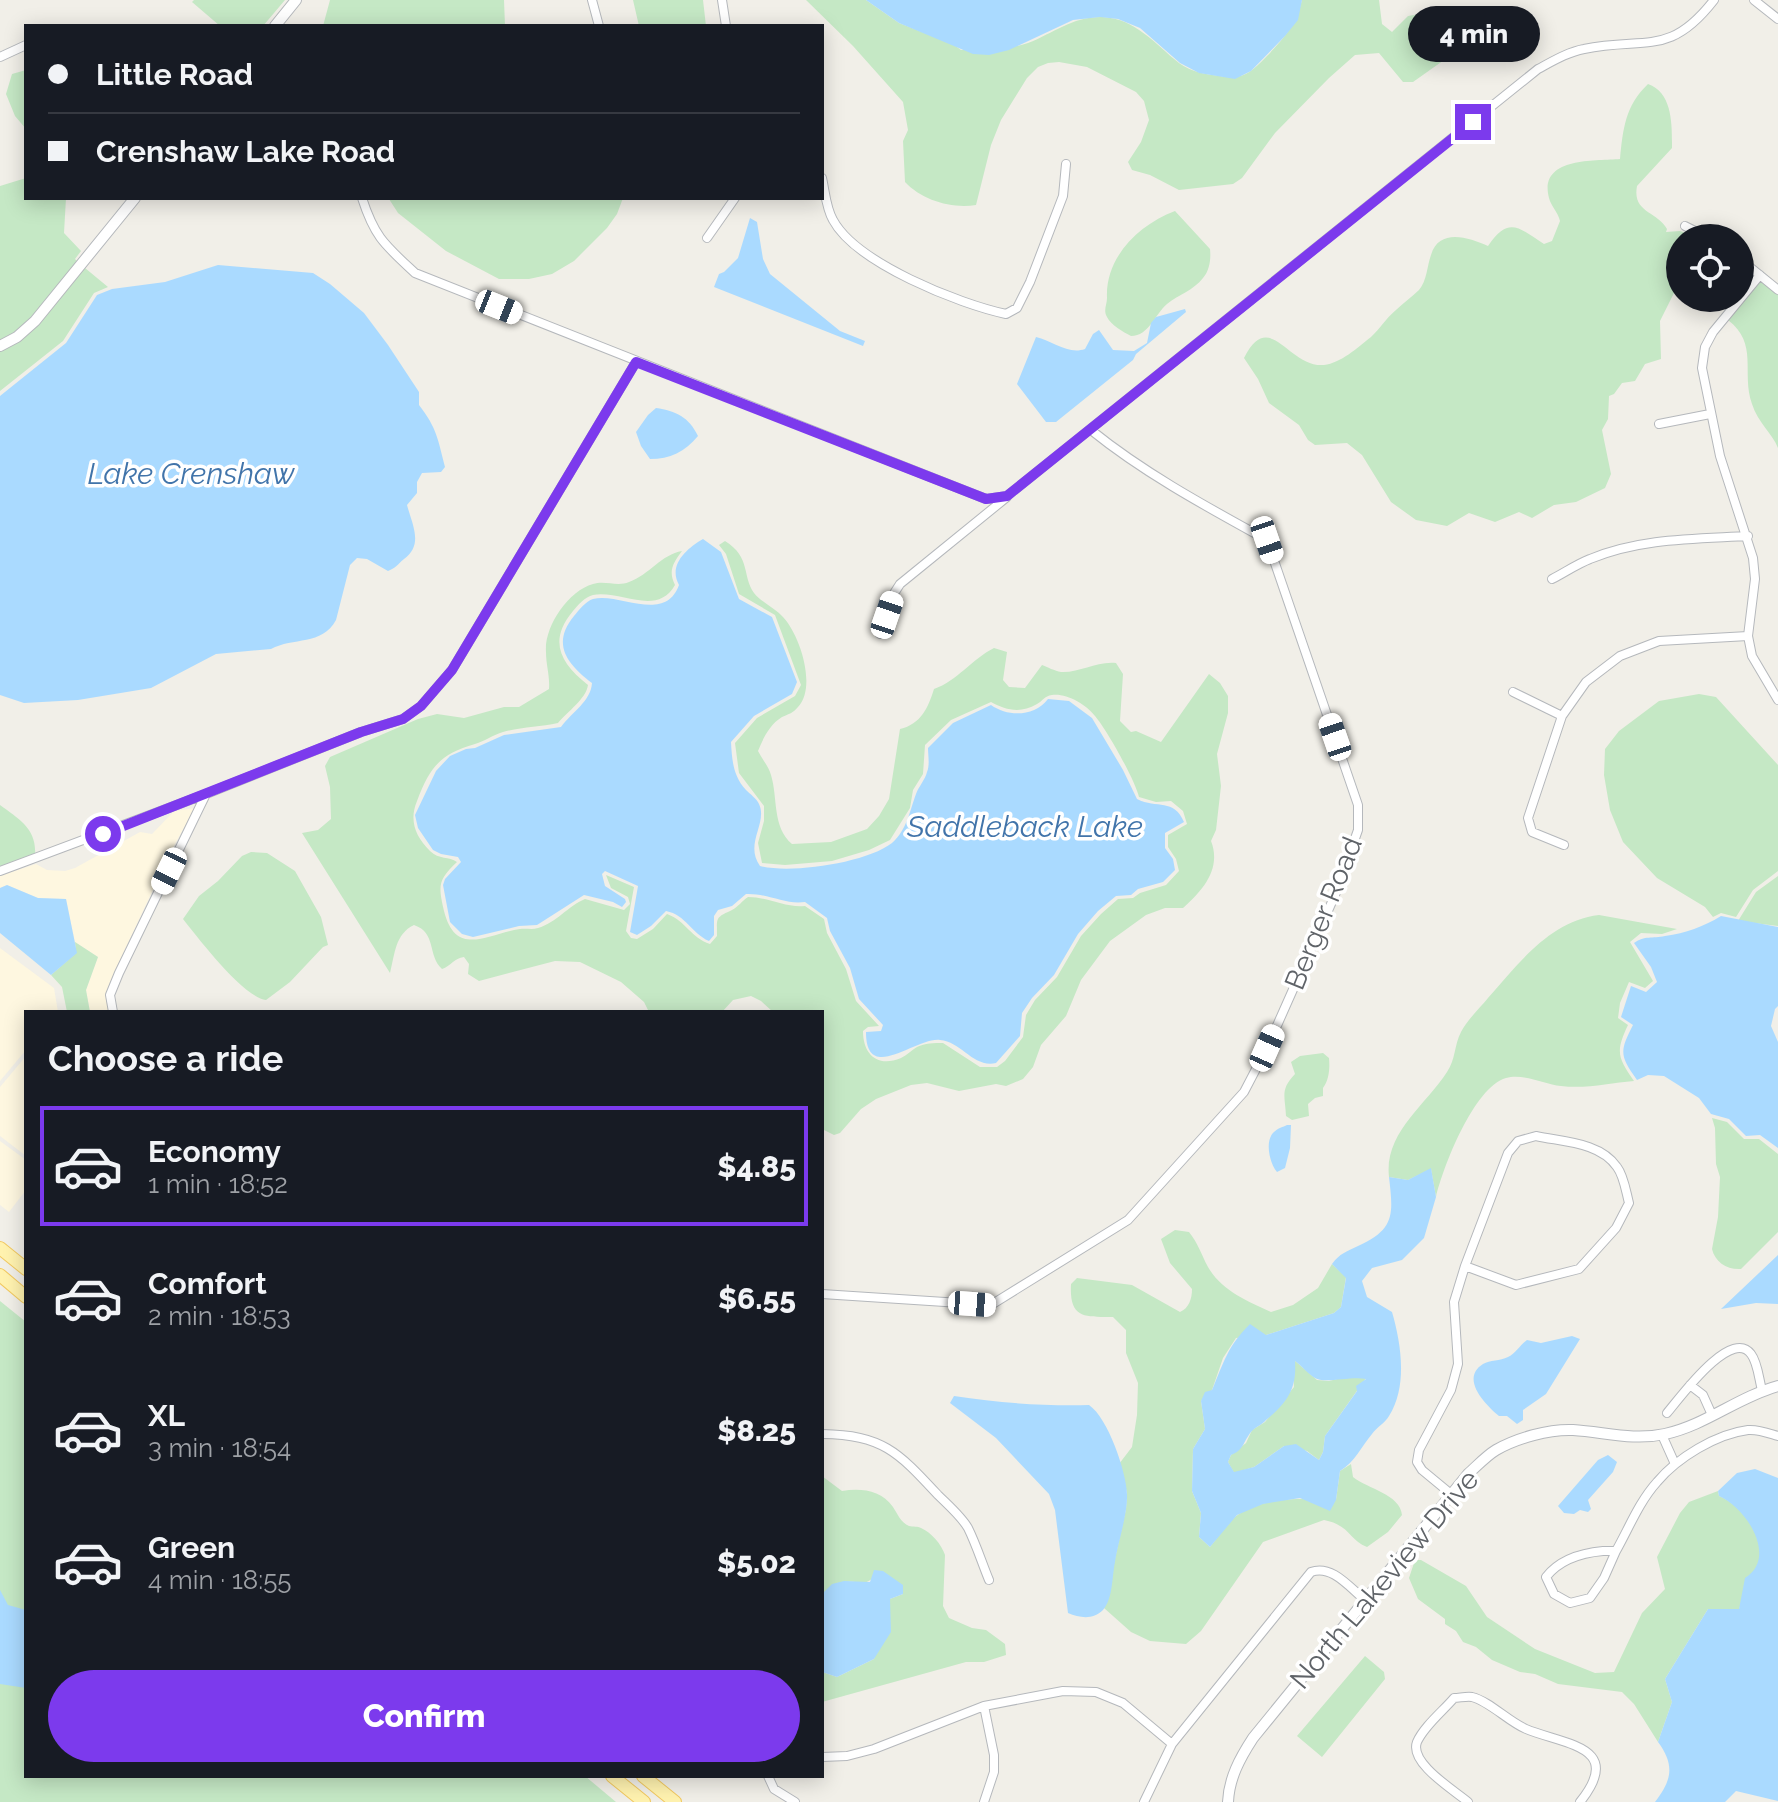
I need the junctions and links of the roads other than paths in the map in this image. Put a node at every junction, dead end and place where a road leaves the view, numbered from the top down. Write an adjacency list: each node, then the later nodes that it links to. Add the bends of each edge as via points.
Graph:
1 (296, 0): 7 (street)
2 (592, 0): 8 (street)
3 (722, 0): 9 (street)
4 (1714, 0): 25 (street, via 1675,37 1585,48 1538,69)
5 (1754, 0): 6 (street)
6 (1778, 19)
7 (277, 24)
8 (598, 24)
9 (726, 24)
10 (24, 46): 11 (street)
11 (0, 57)
12 (1066, 164): 13 (street, via 1063,196 1030,282 1017,308 1006,314 883,265 834,221)
13 (824, 185)
14 (133, 200): 21 (street, via 35,321)
15 (363, 200): 22 (street, via 372,227 415,273)
16 (734, 200): 17 (street)
17 (707, 238)
18 (1754, 270): 19 (street)
19 (1760, 275): 20 (street); 23 (street, via 1705,347 1702,368)
20 (1778, 290)
21 (0, 346)
22 (636, 362): 26 (street, via 986,499); 34 (street, via 452,670 421,706 403,719)
23 (1710, 414): 24 (street); 27 (street)
24 (1659, 424)
25 (1091, 430): 26 (street); 42 (street, Berger Road, via 1267,540 1358,805 1358,830 1335,895 1240,1098 1128,1220 991,1305)
26 (1007, 496): 29 (street, via 900,584)
27 (1748, 536): 28 (street, via 1634,545); 30 (street, via 1755,579)
28 (1552, 579)
29 (880, 634)
30 (1748, 636): 32 (street, via 1752,656); 33 (street, via 1659,641 1620,656 1586,682)
31 (1513, 692): 33 (street)
32 (1778, 700)
33 (1562, 716): 35 (street, via 1528,818 1532,832)
34 (206, 794): 36 (street); 37 (street, via 119,973 110,995)
35 (1564, 845)
36 (0, 871)
37 (113, 1010)
38 (0, 1248): 40 (main road)
39 (1465, 1266): 39 (street, via 1508,1153 1518,1141 1536,1136 1591,1147 1620,1169 1629,1203 1616,1228 1579,1269 1516,1285); 53 (street, via 1454,1302 1458,1364 1417,1462)
40 (24, 1267)
41 (0, 1275): 43 (main road)
42 (824, 1294)
43 (24, 1295)
44 (1690, 1385): 46 (street, via 1715,1359 1742,1348 1753,1356); 47 (street); 48 (street, via 1703,1395)
45 (1778, 1386): 46 (street, North Lakeview Drive)
46 (1762, 1390): 48 (street, North Lakeview Drive)
47 (1667, 1413)
48 (1712, 1415): 50 (street, North Lakeview Drive)
49 (824, 1434): 55 (street, via 871,1440 908,1462 967,1525)
50 (1662, 1435): 52 (street); 53 (street, North Lakeview Drive, via 1625,1438 1571,1430 1532,1435 1496,1450)
51 (1778, 1436): 52 (street, via 1746,1430)
52 (1675, 1464): 54 (street, via 1643,1500)
53 (1451, 1494): 56 (street, North Lakeview Drive)
54 (1616, 1551): 54 (street, via 1590,1598 1570,1603 1549,1588 1546,1577 1563,1562 1588,1552)
55 (989, 1580)
56 (1365, 1600): 58 (street, via 1329,1571 1311,1572); 68 (street, North Lakeview Drive, via 1253,1738 1239,1759)
57 (984, 1706): 58 (street, via 1063,1691 1096,1692 1123,1703); 59 (street, via 874,1749); 66 (street, via 994,1772)
58 (1172, 1744): 67 (street)
59 (824, 1757)
60 (614, 1778): 63 (main road)
61 (645, 1778): 64 (main road)
62 (769, 1778): 65 (street, via 774,1789)
63 (644, 1802)
64 (675, 1802)
65 (795, 1802)
66 (984, 1802)
67 (1144, 1802)
68 (1228, 1802)
69 (1468, 1802): 70 (street, via 1423,1765 1415,1749 1454,1698 1474,1697 1524,1728 1582,1748 1594,1760 1597,1774)
70 (1580, 1802)

